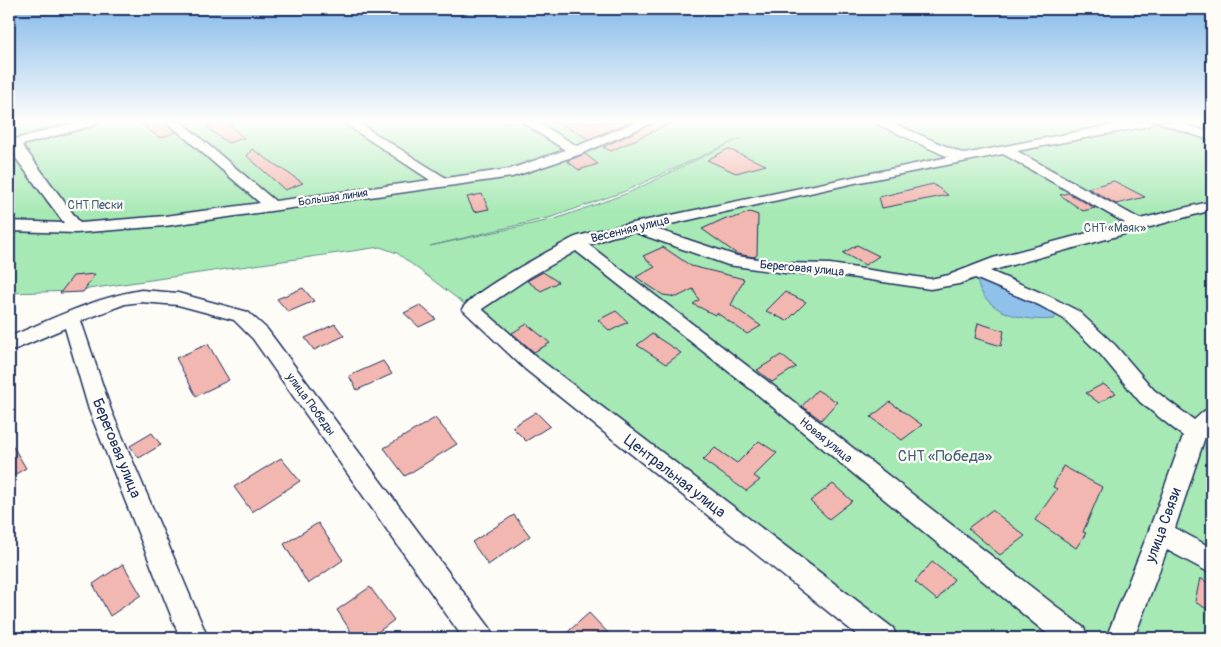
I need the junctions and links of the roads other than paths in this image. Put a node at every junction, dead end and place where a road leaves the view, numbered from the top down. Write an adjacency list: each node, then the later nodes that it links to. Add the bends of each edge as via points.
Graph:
1 (17, 152): 15 (street)
2 (209, 152): 11 (street)
3 (396, 152): 9 (street)
4 (573, 152): 9 (street, Большая линия, via 512,173)
5 (951, 152): 8 (street)
6 (994, 152): 8 (street, Весенняя улица)
7 (1009, 152): 12 (street)
8 (965, 158): 14 (street, Весенняя улица)
9 (443, 182): 11 (street, Большая линия)
10 (1212, 205): 12 (street, Береговая улица)
11 (272, 206): 15 (street, Большая линия, via 165,221)
12 (1140, 225): 17 (street, Береговая улица, via 1000,262)
13 (9, 226): 15 (street, Большая линия)
14 (633, 226): 16 (street, Весенняя улица); 17 (street, Береговая улица, via 734,261 785,268 830,269 930,284)
15 (76, 228)
16 (576, 243): 18 (street, Весенняя улица, via 476,302); 27 (street, Новая улица, via 702,338)
17 (974, 272): 21 (street, via 1045,301 1071,316 1108,350 1147,396)
18 (471, 309): 26 (street, Центральная улица, via 532,364)
19 (71, 318): 20 (street); 24 (street, Береговая улица, via 100,410); 25 (street, улица Победы, via 122,299 141,296 178,299 241,316 260,334)
20 (9, 345)
21 (1204, 425): 22 (street, улица Связи)
22 (1161, 533): 23 (street); 28 (street, улица Связи)
23 (1212, 562)
24 (194, 638)
25 (480, 638)
26 (883, 638)
27 (1074, 638)
28 (1120, 638)

